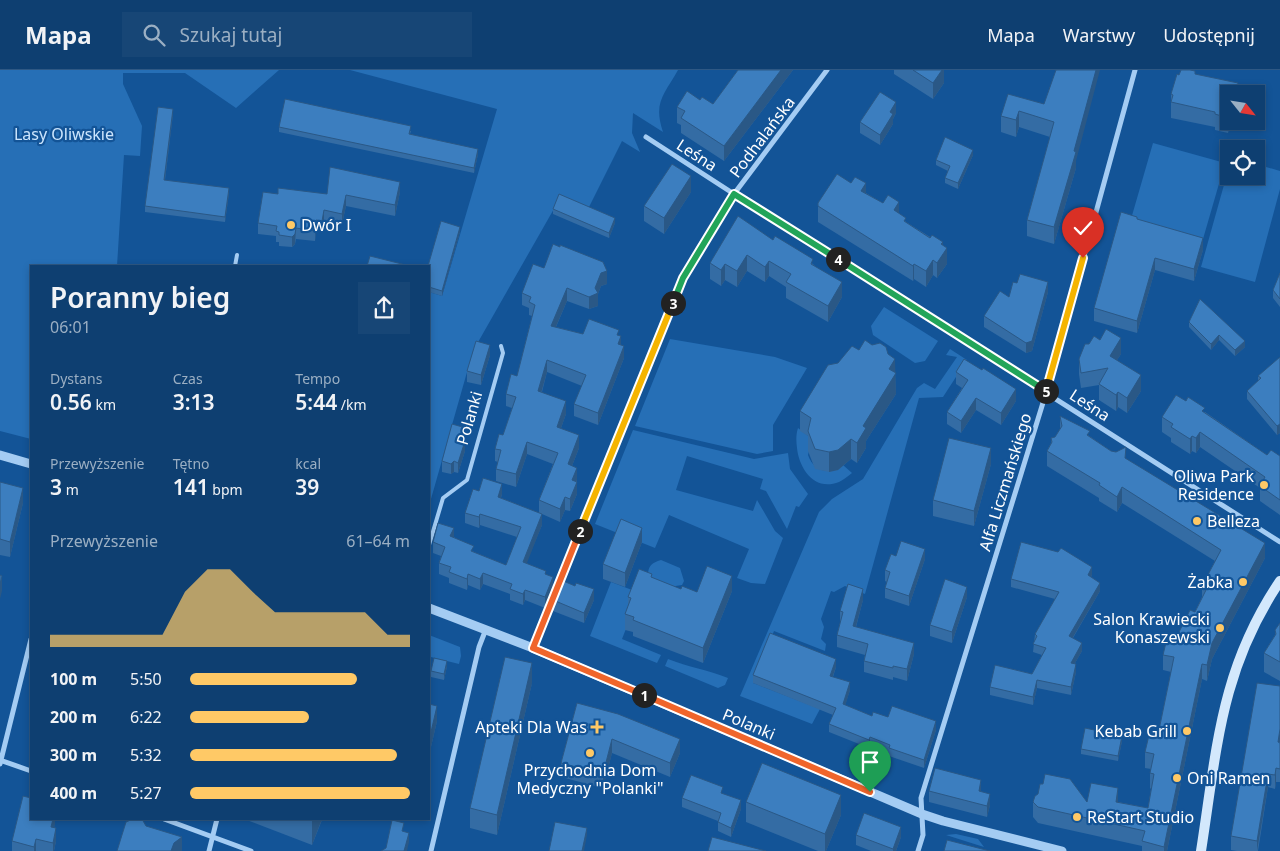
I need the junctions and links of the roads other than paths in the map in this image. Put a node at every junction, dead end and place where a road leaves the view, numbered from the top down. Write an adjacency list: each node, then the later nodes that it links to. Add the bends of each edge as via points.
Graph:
1 (827, 70): 4 (street, Podhalańska)
2 (1135, 70): 8 (street, Alfa Liczmańskiego)
3 (646, 137): 4 (street, Leśna)
4 (734, 194): 8 (street, Leśna); 17 (street, via 683,278)
5 (237, 255): 6 (lane)
6 (235, 265)
7 (501, 346): 11 (lane, Polanki, via 503,353 467,480 443,498)
8 (1046, 391): 12 (street, Leśna); 20 (street, Alfa Liczmańskiego, via 921,798)
9 (0, 455): 10 (street)
10 (30, 464)
11 (430, 542)
12 (1280, 542)
13 (1279, 584): 29 (main road, via 1249,635 1228,690 1216,744)
14 (430, 608): 15 (street, Polanki)
15 (486, 629): 17 (street, Polanki); 26 (street)
16 (30, 643): 18 (street)
17 (533, 648): 20 (street, Polanki)
18 (0, 762): 19 (street)
19 (30, 771)
20 (922, 814): 27 (street, Alfa Liczmańskiego, via 923,835); 28 (street, Polanki)
21 (167, 820): 23 (street)
22 (217, 820): 23 (street)
23 (213, 836): 24 (street); 25 (street)
24 (209, 851)
25 (251, 851)
26 (431, 851)
27 (918, 851)
28 (1062, 851)
29 (1201, 851)

